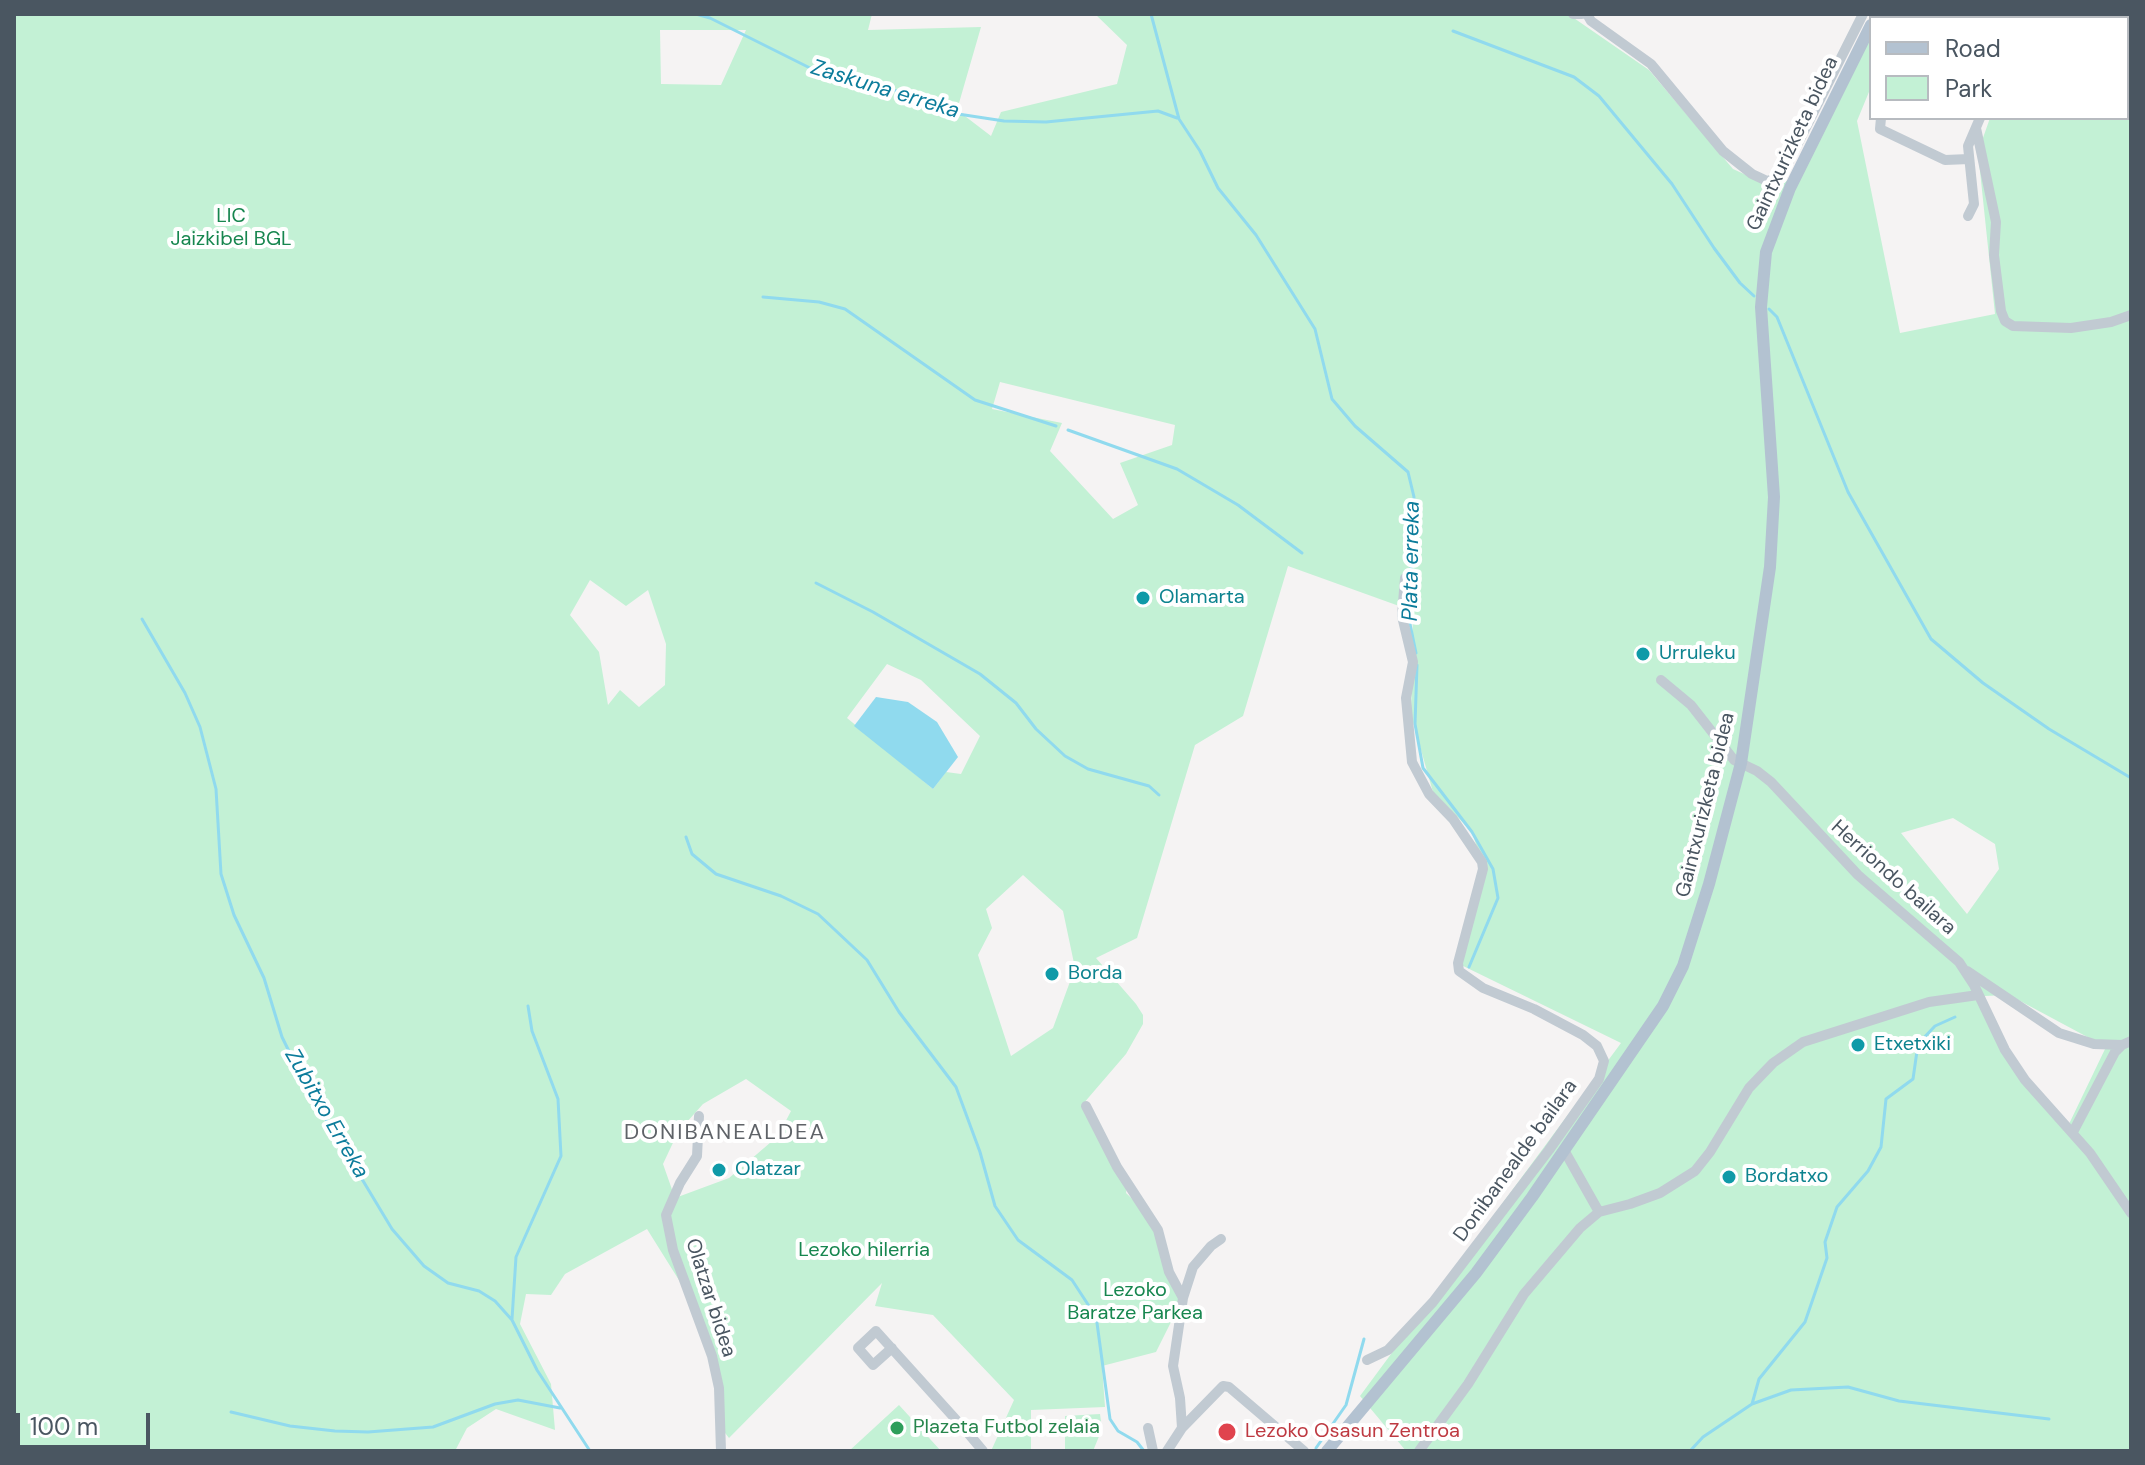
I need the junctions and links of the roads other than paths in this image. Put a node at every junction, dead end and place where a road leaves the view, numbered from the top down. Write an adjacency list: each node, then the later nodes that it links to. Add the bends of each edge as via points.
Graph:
1 (1573, 14): 2 (street)
2 (1584, 14): 3 (street, via 1651,64 1723,151 1767,181 1783,173)
3 (1863, 14)
4 (1869, 29): 12 (main road, Gaintxurizketa bidea, via 1790,188 1764,261 1761,307 1774,497 1770,567)
5 (1881, 120): 7 (street, via 1880,129 1945,160)
6 (1978, 123): 7 (street, via 1968,146); 9 (street, via 1996,222 1994,255 2005,321 2013,326 2071,328)
7 (1969, 159): 8 (street, via 1974,204)
8 (1968, 216)
9 (2131, 315)
10 (1405, 578): 25 (street, Donibanealde bailara, via 1402,616 1413,655 1406,698 1412,762 1483,869 1459,971 1483,988 1583,1035 1604,1061 1599,1079 1549,1150 1433,1302 1388,1350)
11 (1661, 680): 12 (street, via 1691,705)
12 (1741, 763): 13 (street, Herriondo bailara, via 1771,782 1858,875); 19 (main road, Gaintxurizketa bidea, via 1709,884 1673,988)
13 (1965, 970): 14 (street, Herriondo bailara); 15 (street, via 2059,1033 2094,1044)
14 (1978, 995): 18 (street, Herriondo bailara, via 2025,1080); 20 (street, via 1929,1002 1803,1042 1749,1088 1695,1171 1660,1193)
15 (2127, 1043): 18 (street, via 2115,1052)
16 (1086, 1106): 23 (street, via 1158,1230 1169,1272)
17 (699, 1116): 29 (street, Olatzar bidea, via 697,1156 666,1215 673,1250 712,1356)
18 (2073, 1132): 21 (street, Herriondo bailara)
19 (1564, 1150): 20 (street); 33 (main road, Gaintxurizketa bidea, via 1476,1273)
20 (1599, 1212): 34 (street, via 1524,1294)
21 (2131, 1213)
22 (1221, 1239): 23 (street, via 1193,1267)
23 (1183, 1298): 27 (street, via 1173,1366)
24 (892, 1348): 30 (street)
25 (1367, 1360)
26 (1148, 1428): 31 (street)
27 (1182, 1428): 28 (street, via 1226,1386); 32 (street)
28 (1299, 1450)
29 (721, 1451)
30 (983, 1451)
31 (1153, 1451)
32 (1167, 1451)
33 (1327, 1451)
34 (1419, 1451)

